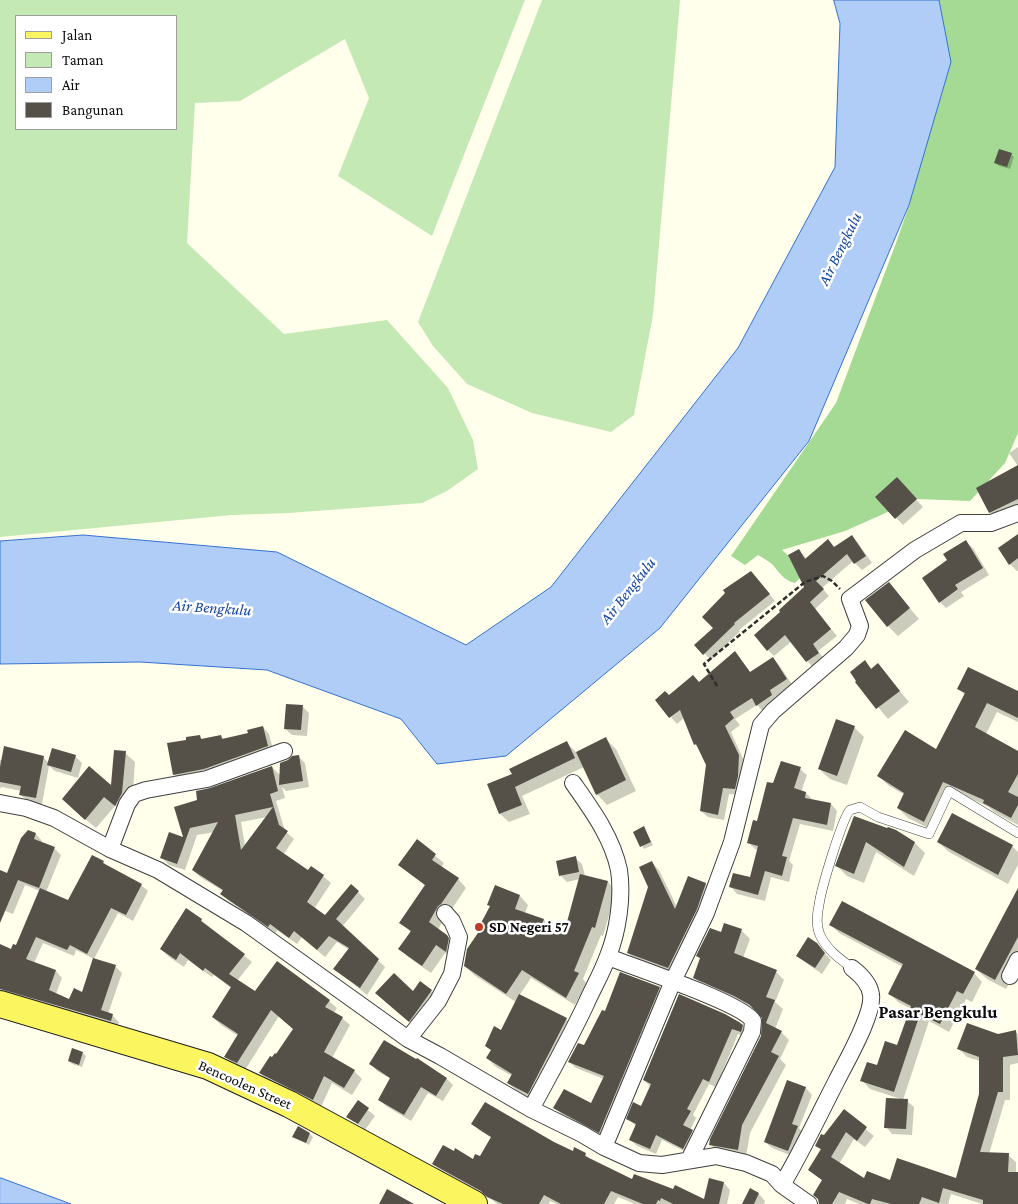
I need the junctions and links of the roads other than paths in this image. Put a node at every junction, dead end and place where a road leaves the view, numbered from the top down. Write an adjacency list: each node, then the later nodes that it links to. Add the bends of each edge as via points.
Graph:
1 (1018, 513): 12 (street, via 991,523 961,523 915,550 850,599 860,626 858,635 760,725 732,842 706,913)
2 (284, 751): 6 (street, via 207,779 134,794)
3 (573, 783): 8 (street, via 600,820 618,869 620,900)
4 (0, 803): 6 (street, via 54,818)
5 (1018, 833): 10 (lane, via 949,791 929,834 878,817 860,807 850,810 820,897 818,916 820,934 825,943)
6 (110, 849): 14 (street, via 158,870 246,923)
7 (445, 913): 14 (street, via 459,937 452,974 438,1001)
8 (608, 957): 12 (street); 15 (street, via 570,1038)
9 (1018, 960): 11 (street)
10 (852, 968): 18 (street, via 870,990 868,1015 801,1153)
11 (1010, 976)
12 (673, 981): 16 (street); 17 (street, via 743,1011 754,1024)
13 (0, 1004): 19 (main road, Bencoolen Street, via 208,1066 289,1104)
14 (408, 1039): 15 (street)
15 (531, 1109): 16 (street)
16 (604, 1147): 17 (street, via 639,1163 662,1165)
17 (689, 1160): 18 (street, via 716,1156 746,1163 772,1174)
18 (782, 1185): 20 (street)
19 (474, 1204)
20 (808, 1204)

